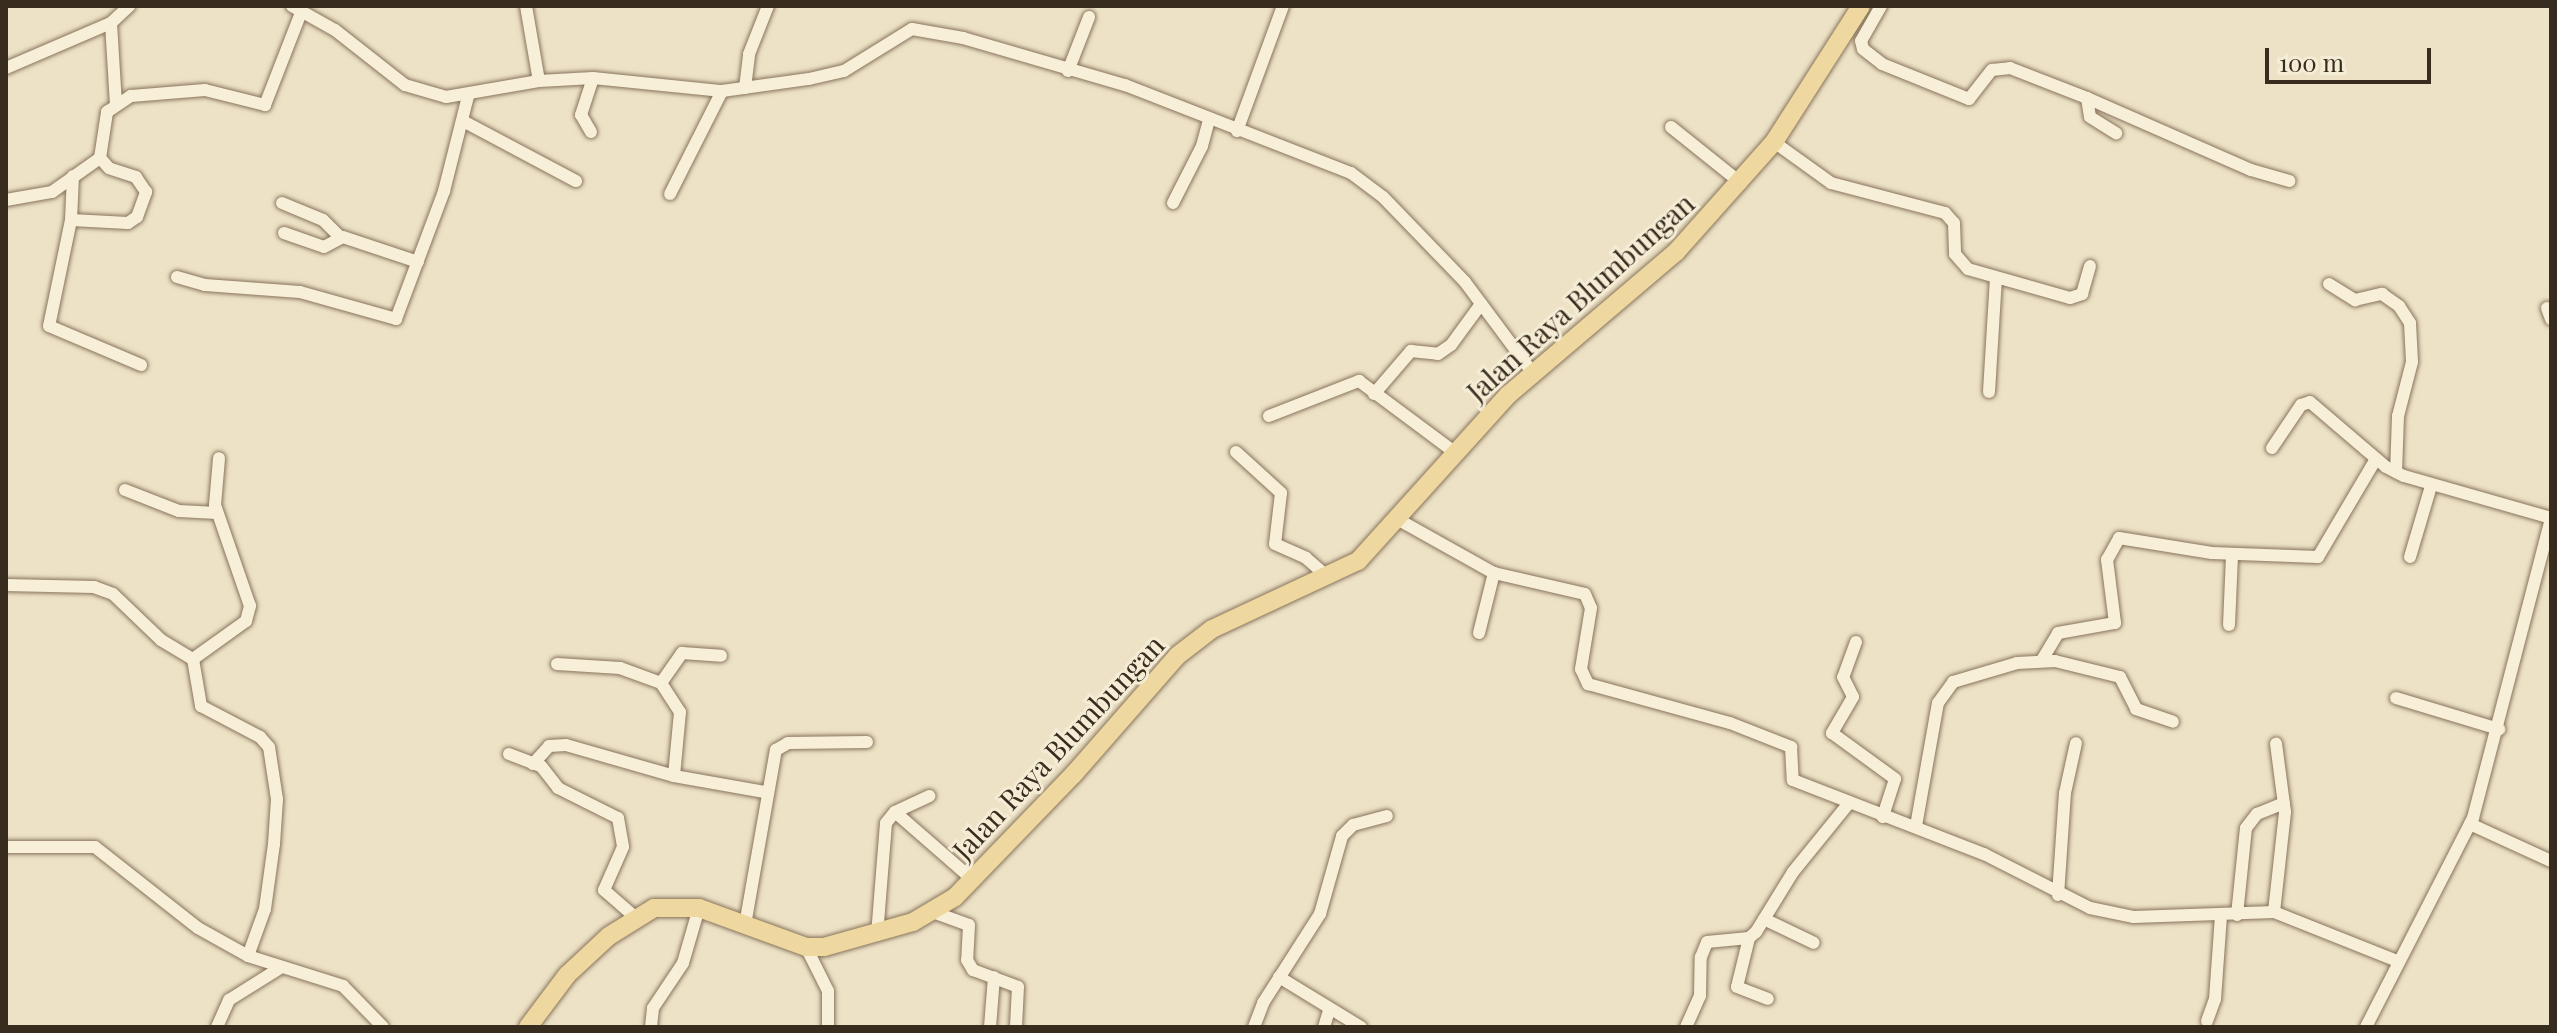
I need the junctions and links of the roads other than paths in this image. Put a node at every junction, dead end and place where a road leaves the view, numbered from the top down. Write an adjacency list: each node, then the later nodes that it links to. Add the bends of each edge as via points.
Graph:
1 (129, 6): 10 (street)
2 (526, 6): 14 (street)
3 (768, 6): 15 (street, via 749,54)
4 (1267, 6): 8 (street)
5 (1861, 6): 26 (main road, Jalan Raya Blumbungan)
6 (1881, 6): 18 (street, via 1861,41 1872,58 1894,69 1963,99 1974,97 1997,67 2050,81)
7 (297, 8): 17 (street, via 419,93); 19 (street, via 265,105 205,90 144,94)
8 (1282, 10): 23 (street)
9 (1089, 17): 12 (street)
10 (111, 23): 11 (street); 19 (street)
11 (6, 68)
12 (1068, 71): 15 (street, via 963,38 912,29 844,71); 20 (street, via 1125,85)
13 (593, 78): 14 (street); 16 (street); 24 (street, via 581,115)
14 (539, 81): 17 (street)
15 (745, 88): 16 (street)
16 (722, 91): 32 (street)
17 (468, 96): 21 (street)
18 (2087, 98): 25 (street, via 2090,117); 30 (street, via 2251,170)
19 (116, 104): 27 (street, via 103,118)
20 (1209, 119): 23 (street); 35 (street)
21 (463, 121): 29 (street); 39 (street)
22 (1671, 127): 31 (street)
23 (1237, 131): 44 (street, via 1351,173 1398,211)
24 (591, 132)
25 (2116, 133)
26 (1774, 142): 31 (main road, Jalan Raya Blumbungan); 42 (street, via 1831,183 1945,213 1954,223 1959,263)
27 (100, 158): 28 (street); 36 (street, via 145,185 137,217 122,224)
28 (73, 176): 33 (street, via 52,192); 36 (street)
29 (576, 181)
30 (2289, 181)
31 (1741, 183): 46 (main road, Jalan Raya Blumbungan, via 1676,252)
32 (670, 194)
33 (6, 200)
34 (282, 203): 38 (street, via 323,220)
35 (1173, 203)
36 (71, 220): 45 (street, via 49,326)
37 (284, 233): 38 (street, via 324,247)
38 (339, 236): 39 (street)
39 (418, 262): 41 (street, via 396,319 300,292 205,285)
40 (2090, 266): 42 (street, via 2076,298)
41 (177, 277)
42 (1996, 279): 47 (street)
43 (2329, 284): 55 (street, via 2355,300 2382,294 2410,323 2412,362 2398,416)
44 (1481, 304): 46 (street); 48 (street, via 1451,345 1438,354 1411,351)
45 (141, 365)
46 (1532, 372): 52 (main road, Jalan Raya Blumbungan)
47 (1989, 392)
48 (1374, 394): 49 (street, via 1351,381); 52 (street)
49 (1269, 416)
50 (2272, 448): 54 (street, via 2301,405 2310,402)
51 (1236, 452): 65 (street, via 1281,493 1275,544 1306,558)
52 (1457, 454): 60 (main road, Jalan Raya Blumbungan)
53 (219, 458): 58 (street)
54 (2376, 459): 55 (street); 62 (street, via 2318,557)
55 (2396, 472): 56 (street)
56 (2431, 486): 59 (street); 63 (street)
57 (125, 490): 58 (street, via 179,511)
58 (217, 513): 71 (street, via 250,606 246,621)
59 (2551, 518): 61 (street)
60 (1399, 520): 64 (street); 65 (main road, Jalan Raya Blumbungan, via 1358,561)
61 (2548, 546): 77 (street)
62 (2232, 555): 67 (street); 72 (street, via 2119,538 2107,560 2115,623 2058,633)
63 (2410, 557)
64 (1494, 573): 68 (street); 86 (street, via 1585,594 1591,608 1581,669 1588,684 1730,723 1794,750 1793,780)
65 (1329, 578): 95 (main road, Jalan Raya Blumbungan, via 1212,629 1177,656)
66 (6, 585): 71 (street, via 94,587 113,594 161,640)
67 (2229, 625)
68 (1479, 633)
69 (1856, 642): 90 (street, via 1843,677 1853,697 1832,733 1840,744 1895,779)
70 (721, 656): 74 (street, via 682,653)
71 (193, 659): 109 (street, via 201,706 260,737 274,759 271,881)
72 (2042, 660): 76 (street, via 2120,677 2136,709); 92 (street, via 1983,672 1942,691)
73 (557, 664): 74 (street, via 620,668)
74 (661, 683): 83 (street, via 680,712)
75 (2396, 698): 77 (street)
76 (2173, 722)
77 (2499, 729): 91 (street)
78 (867, 742): 84 (street, via 780,745)
79 (2076, 743): 96 (street, via 2065,793)
80 (2276, 744): 87 (street)
81 (509, 754): 82 (street)
82 (533, 764): 83 (street, via 549,746 566,745); 102 (street, via 558,788 618,818 623,847 604,890)
83 (674, 776): 84 (street)
84 (765, 792): 104 (street, via 757,876)
85 (930, 796): 88 (street)
86 (1849, 803): 90 (street); 103 (street, via 1824,830)
87 (2284, 803): 99 (street); 100 (street, via 2257,814 2246,828)
88 (895, 812): 95 (street); 105 (street, via 882,842)
89 (1387, 816): 113 (street, via 1353,825 1342,836 1320,914)
90 (1883, 817): 92 (street)
91 (2470, 824): 94 (street); 110 (street, via 2444,882)
92 (1916, 826): 96 (street, via 1984,854)
93 (6, 847): 109 (street, via 95,847 187,921)
94 (2551, 861)
95 (974, 881): 98 (main road, Jalan Raya Blumbungan)
96 (2058, 895): 101 (street, via 2110,914)
97 (699, 908): 102 (main road, Jalan Raya Blumbungan, via 654,908); 104 (main road, Jalan Raya Blumbungan); 121 (street, via 683,963 653,1008)
98 (933, 912): 105 (main road, Jalan Raya Blumbungan); 112 (street, via 969,925 970,966)
99 (2274, 912): 100 (street); 110 (street)
100 (2237, 915): 101 (street)
101 (2221, 916): 116 (street, via 2215,999)
102 (636, 918): 120 (main road, Jalan Raya Blumbungan, via 567,975)
103 (1764, 919): 106 (street); 107 (street)
104 (745, 925): 108 (main road, Jalan Raya Blumbungan)
105 (877, 935): 108 (main road, Jalan Raya Blumbungan)
106 (1749, 938): 114 (street, via 1737,987); 127 (street, via 1713,939 1703,948 1700,996)
107 (1814, 943)
108 (806, 947): 122 (street, via 828,991)
109 (248, 956): 111 (street)
110 (2397, 961): 128 (street)
111 (280, 968): 118 (street, via 229,1000); 119 (street, via 343,986)
112 (994, 977): 117 (street, via 1021,991); 123 (street)
113 (1279, 977): 115 (street); 124 (street)
114 (1768, 999)
115 (1329, 1011): 125 (street); 126 (street)
116 (2207, 1021)
117 (1021, 1026)
118 (217, 1027)
119 (383, 1027)
120 (528, 1027)
121 (651, 1027)
122 (828, 1027)
123 (990, 1027)
124 (1254, 1027)
125 (1324, 1027)
126 (1361, 1027)
127 (1686, 1027)
128 (2366, 1027)

